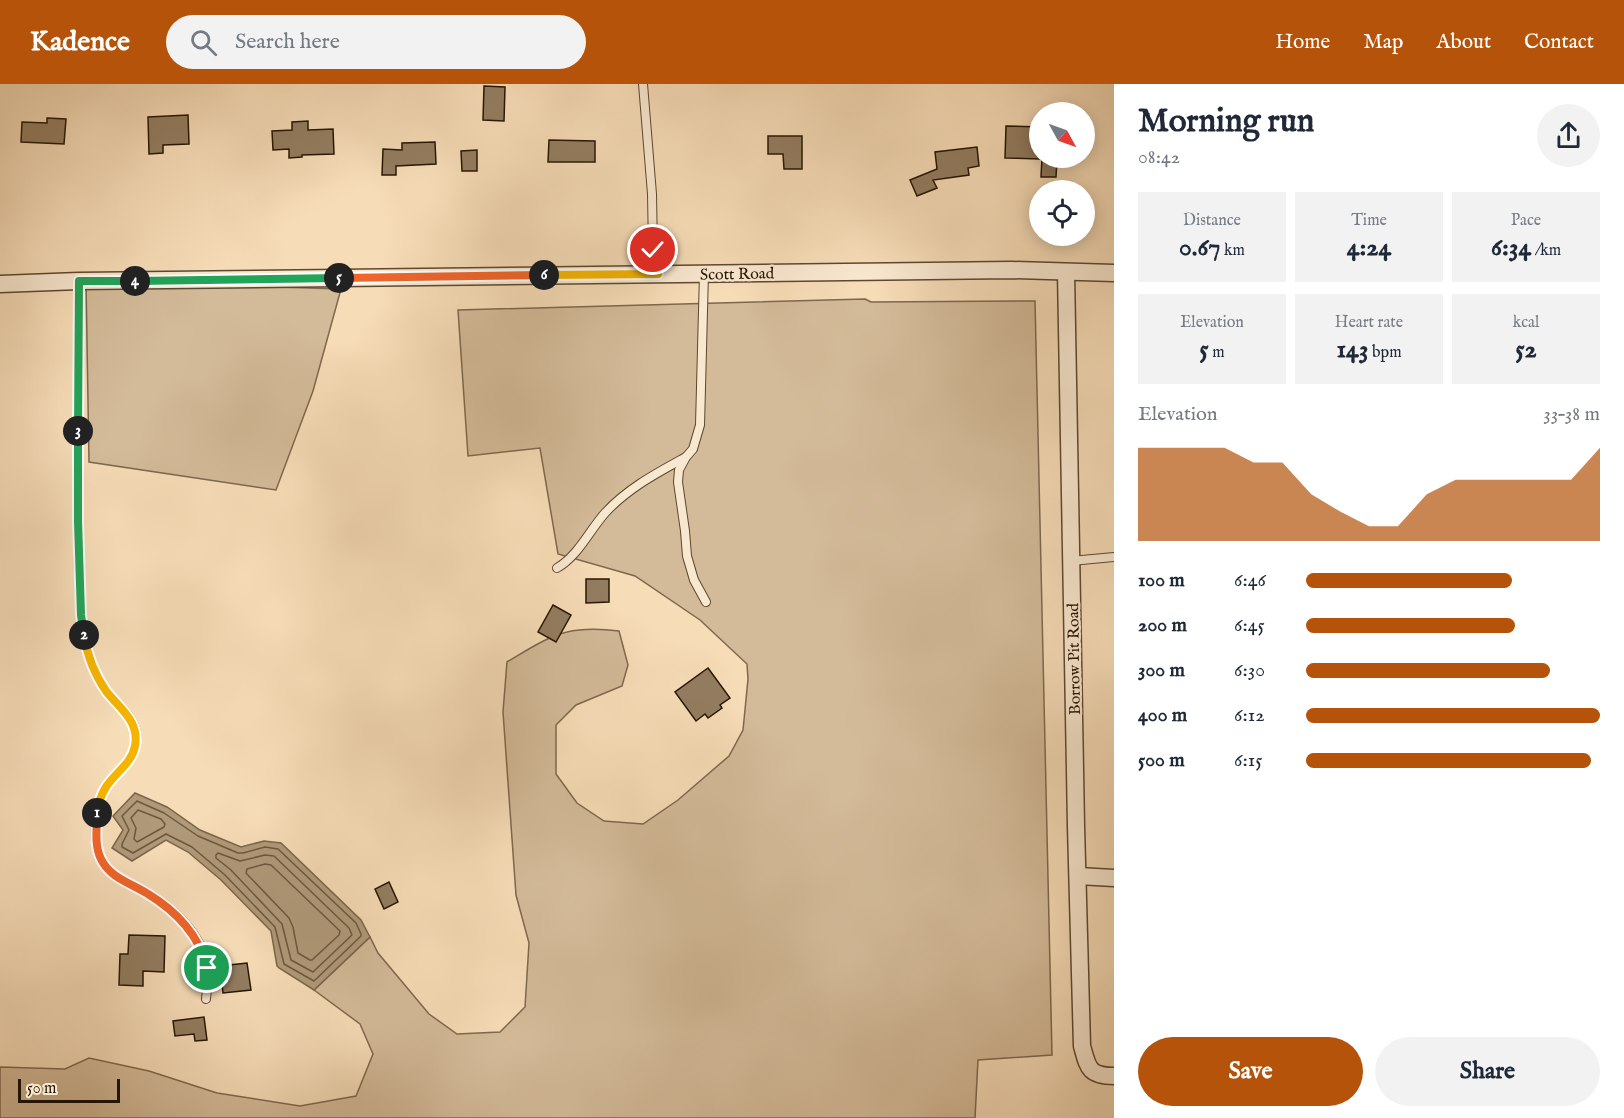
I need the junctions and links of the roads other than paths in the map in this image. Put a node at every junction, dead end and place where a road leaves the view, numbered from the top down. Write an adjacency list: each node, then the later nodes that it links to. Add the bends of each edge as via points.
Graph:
1 (643, 84): 5 (lane, via 653,250)
2 (1066, 272): 3 (street, Scott Road); 4 (street, Scott Road); 10 (street, Borrow Pit Road)
3 (704, 273): 5 (street, Scott Road); 8 (lane, via 700,425 693,449)
4 (1114, 273)
5 (658, 274): 6 (street, Scott Road)
6 (79, 281): 7 (street, Scott Road); 15 (lane, via 81,615 97,675 131,719 136,735 131,757 99,800 96,845 109,870 166,906 198,940 207,968)
7 (0, 284)
8 (686, 457): 11 (lane, via 623,495 567,562); 12 (lane, via 678,482 687,556)
9 (1114, 557): 10 (lane)
10 (1071, 561): 13 (street, Borrow Pit Road)
11 (557, 568)
12 (706, 602)
13 (1078, 876): 14 (street); 16 (street, Borrow Pit Road, via 1082,1046 1086,1065 1101,1075)
14 (1114, 878)
15 (206, 999)
16 (1114, 1076)

